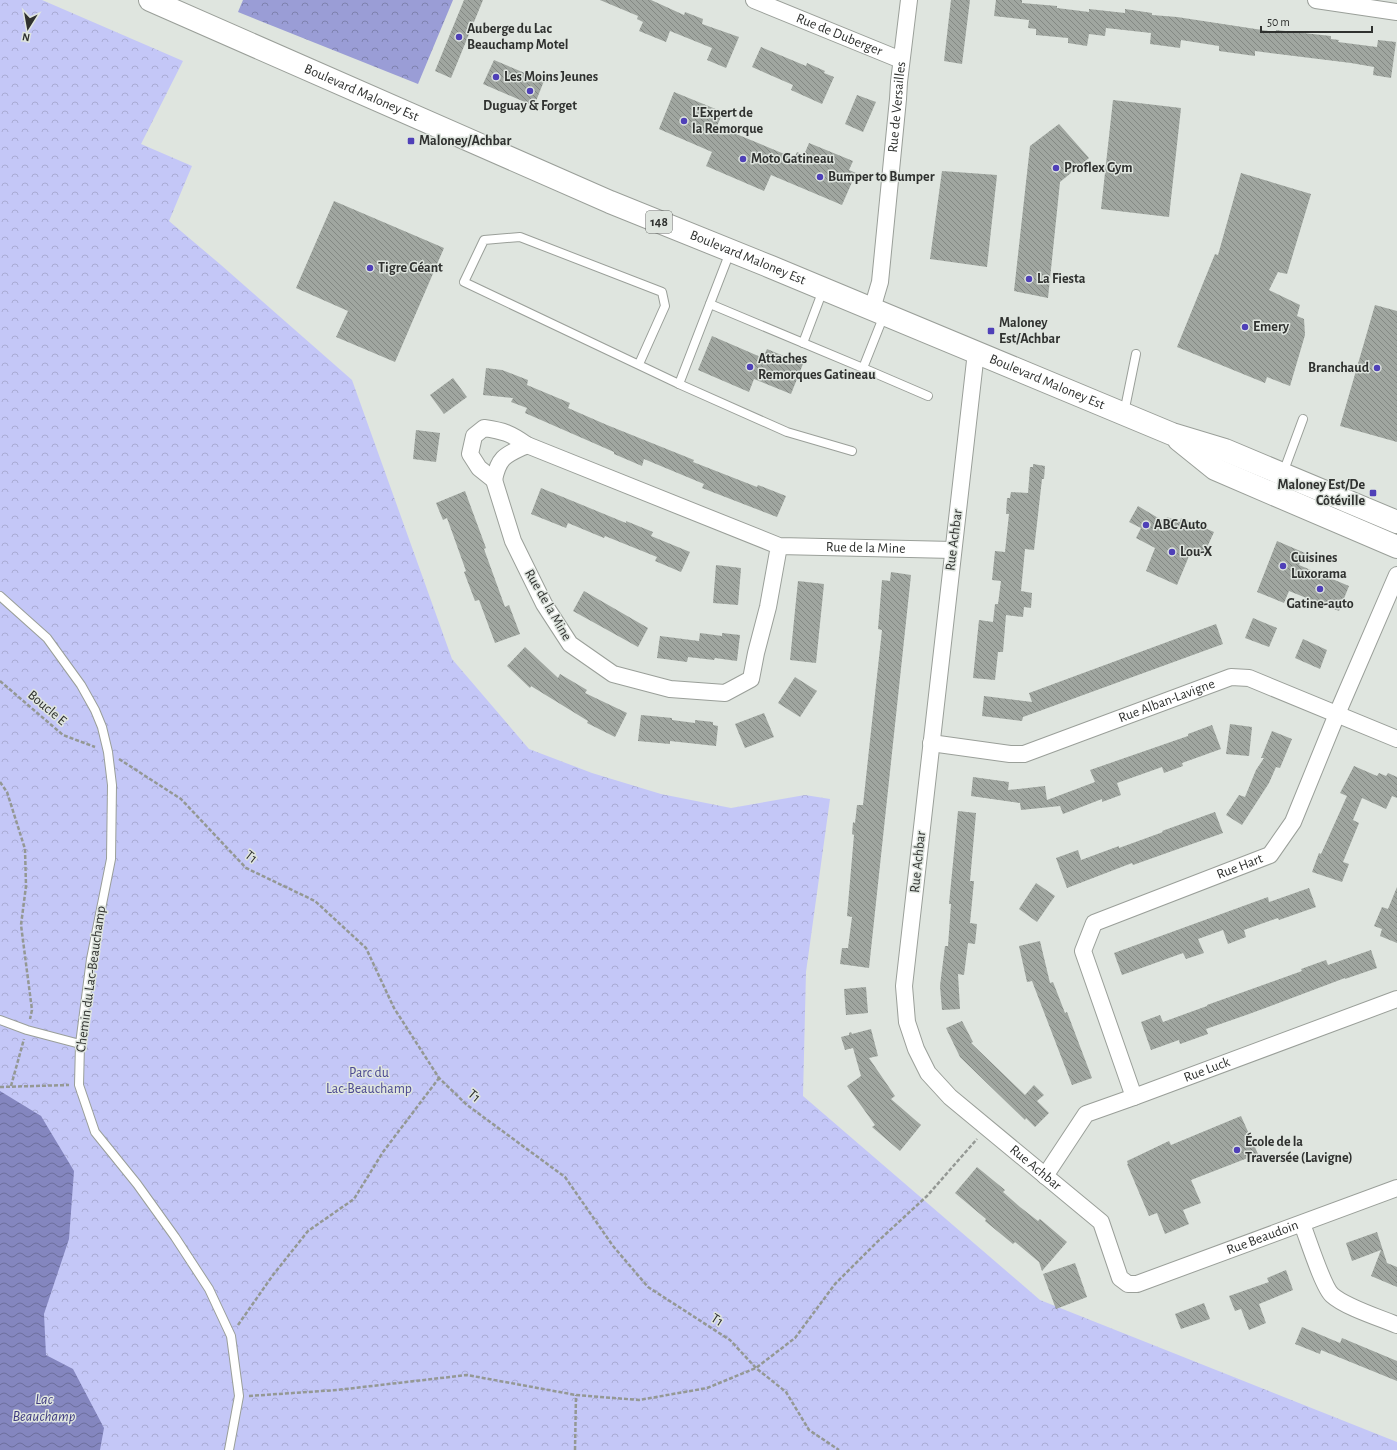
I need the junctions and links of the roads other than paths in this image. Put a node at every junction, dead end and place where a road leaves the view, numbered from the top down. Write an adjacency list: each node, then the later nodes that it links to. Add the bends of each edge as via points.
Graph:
1 (150, 0): 7 (main road, Boulevard Maloney Est / 148, via 610,202)
2 (754, 0): 6 (street, Rue de Duberger)
3 (909, 0): 6 (street, Rue de Versailles)
4 (1316, 0): 5 (street)
5 (1397, 12)
6 (901, 60): 10 (street, Rue de Versailles)
7 (730, 251): 8 (main road, Boulevard Maloney Est / 148); 9 (lane)
8 (824, 289): 10 (main road, Boulevard Maloney Est / 148); 11 (lane)
9 (710, 304): 11 (lane); 16 (lane)
10 (878, 312): 12 (main road, Boulevard Maloney Est / 148); 15 (lane)
11 (803, 343): 15 (lane)
12 (976, 352): 18 (main road, Boulevard Maloney Est / 148); 28 (street, Rue Achbar)
13 (1136, 354): 18 (lane)
14 (639, 364): 14 (lane, via 665,306 662,292 520,237 484,240 464,282); 16 (lane)
15 (863, 368): 17 (lane)
16 (679, 384): 22 (lane, via 787,432)
17 (928, 396)
18 (1124, 413): 20 (main road, Boulevard Maloney Est / 148)
19 (1303, 419): 23 (lane)
20 (1172, 434): 23 (main road, Boulevard Maloney Est / 148, via 1225,450); 27 (main road, Boulevard Maloney Est / 148, via 1215,469)
21 (527, 445): 24 (street, via 507,455 497,466); 24 (street, Rue de la Mine, via 512,434 498,430 484,428 474,436 470,454 480,468); 26 (street, Rue de la Mine)
22 (852, 451)
23 (1282, 474): 25 (main road, Boulevard Maloney Est / 148)
24 (494, 480): 26 (street, Rue de la Mine, via 513,541 544,604 570,644 613,674 670,689 725,693 751,679 768,608)
25 (1397, 522)
26 (779, 546): 28 (street, Rue de la Mine)
27 (1397, 547)
28 (953, 550): 33 (street, Rue Achbar)
29 (1397, 575): 31 (street, Rue Hart)
30 (0, 596): 36 (lane, Chemin du Lac-Beauchamp, via 47,638 81,685 102,727 108,752 112,785 110,859 91,959)
31 (1337, 714): 32 (street, Rue Alban-Lavigne); 33 (street, Rue Alban-Lavigne, via 1249,678 1231,677 1024,754); 37 (street, Rue Hart, via 1293,822 1270,855 1094,923 1083,951)
32 (1397, 739)
33 (931, 743): 38 (street, Rue Achbar, via 904,986 907,1022 916,1049 928,1072 950,1097)
34 (1397, 999): 37 (street, Rue Luck)
35 (0, 1020): 36 (lane)
36 (80, 1044): 43 (lane, Chemin du Lac-Beauchamp, via 79,1085 95,1132 175,1237 209,1289 230,1336 239,1396)
37 (1134, 1097): 38 (street, Rue Luck, via 1086,1114)
38 (1045, 1176): 41 (street, Rue Achbar, via 1101,1222 1120,1278)
39 (1397, 1188): 40 (street, Rue Beaudoin)
40 (1302, 1224): 41 (street, Rue Beaudoin, via 1138,1284); 42 (street, via 1332,1295)
41 (1128, 1284)
42 (1397, 1325)
43 (229, 1450)

